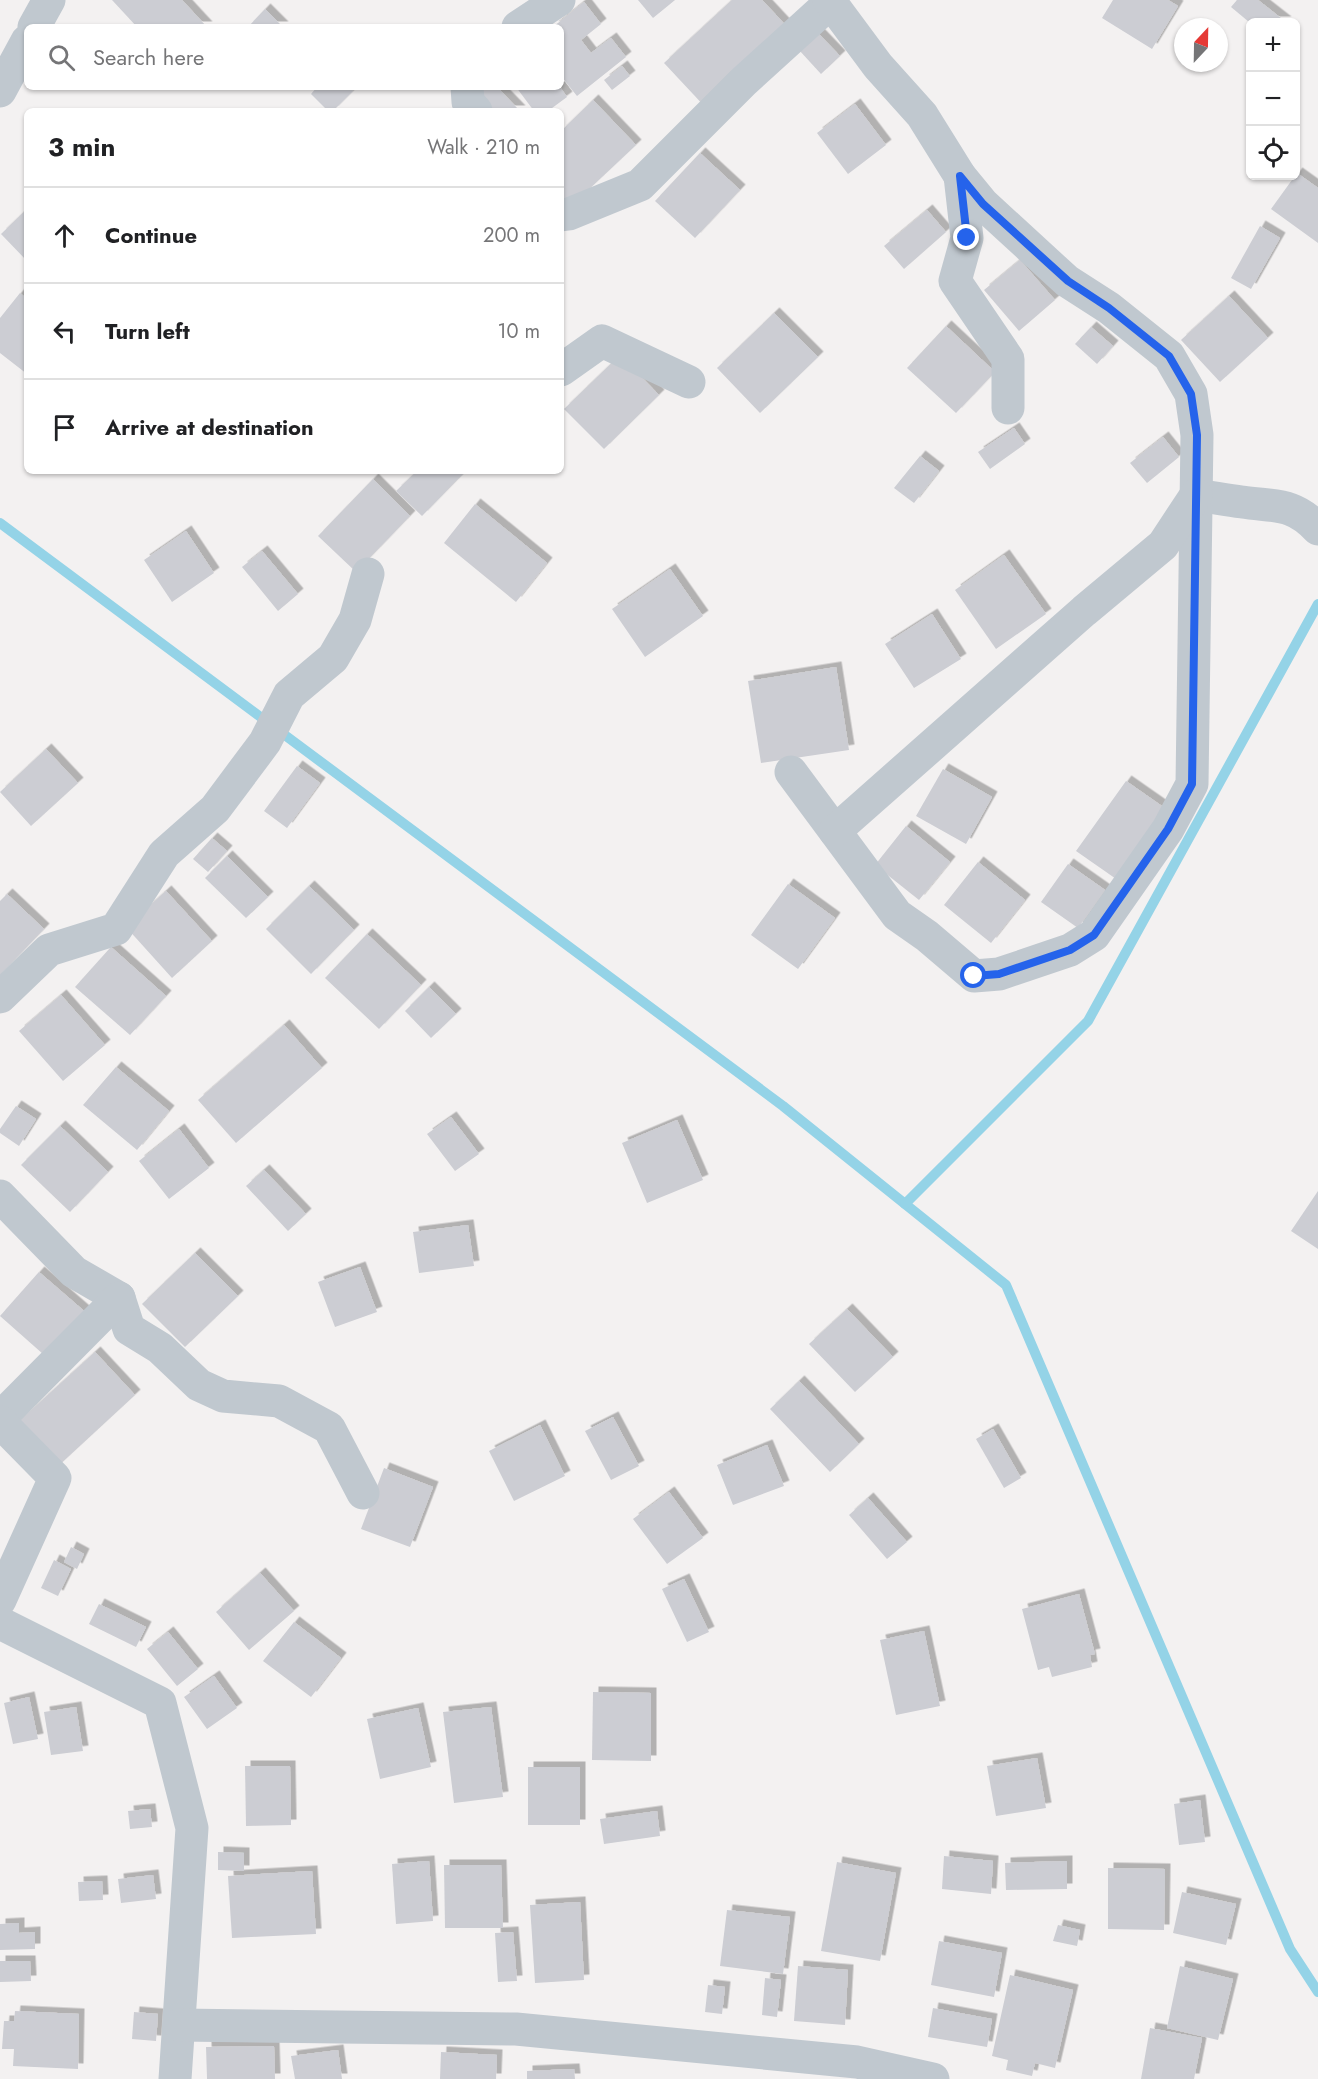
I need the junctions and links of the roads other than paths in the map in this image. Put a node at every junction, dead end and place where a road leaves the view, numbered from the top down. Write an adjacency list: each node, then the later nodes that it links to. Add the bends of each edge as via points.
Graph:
1 (49, 0): 4 (street)
2 (559, 0): 5 (street)
3 (830, 1): 10 (street, via 878,66 922,115); 11 (street, via 640,185)
4 (36, 24)
5 (523, 24)
6 (24, 47): 8 (street)
7 (467, 90): 9 (street, via 468,102)
8 (0, 91)
9 (473, 108)
10 (960, 176): 14 (street, via 967,238 955,281 1008,359); 15 (street, via 983,204 1068,281 1169,356 1191,394 1197,435)
11 (564, 215)
12 (564, 368): 13 (street, via 602,341)
13 (689, 382)
14 (1008, 408)
15 (1196, 495): 16 (street, via 1283,506 1307,518); 19 (street, via 1163,545); 19 (street, via 1192,784 1168,829 1094,935 1070,950 999,974 974,976 897,915)
16 (1318, 529)
17 (368, 574): 20 (street, via 355,620 333,658 289,695 265,742 215,809 164,854 116,929 49,950)
18 (791, 771): 19 (street)
19 (834, 831)
20 (0, 997)
21 (0, 1196): 22 (street, via 74,1272)
22 (119, 1298): 23 (street); 25 (street, via 129,1329 160,1348 199,1385 223,1396 279,1401 329,1428)
23 (0, 1418)
24 (0, 1422): 26 (street, via 55,1478)
25 (363, 1493)
26 (0, 1600)
27 (0, 1623): 28 (street, via 159,1703 192,1828)
28 (178, 2025): 29 (street); 30 (street, via 516,2029 857,2062)
29 (175, 2079)
30 (933, 2079)

